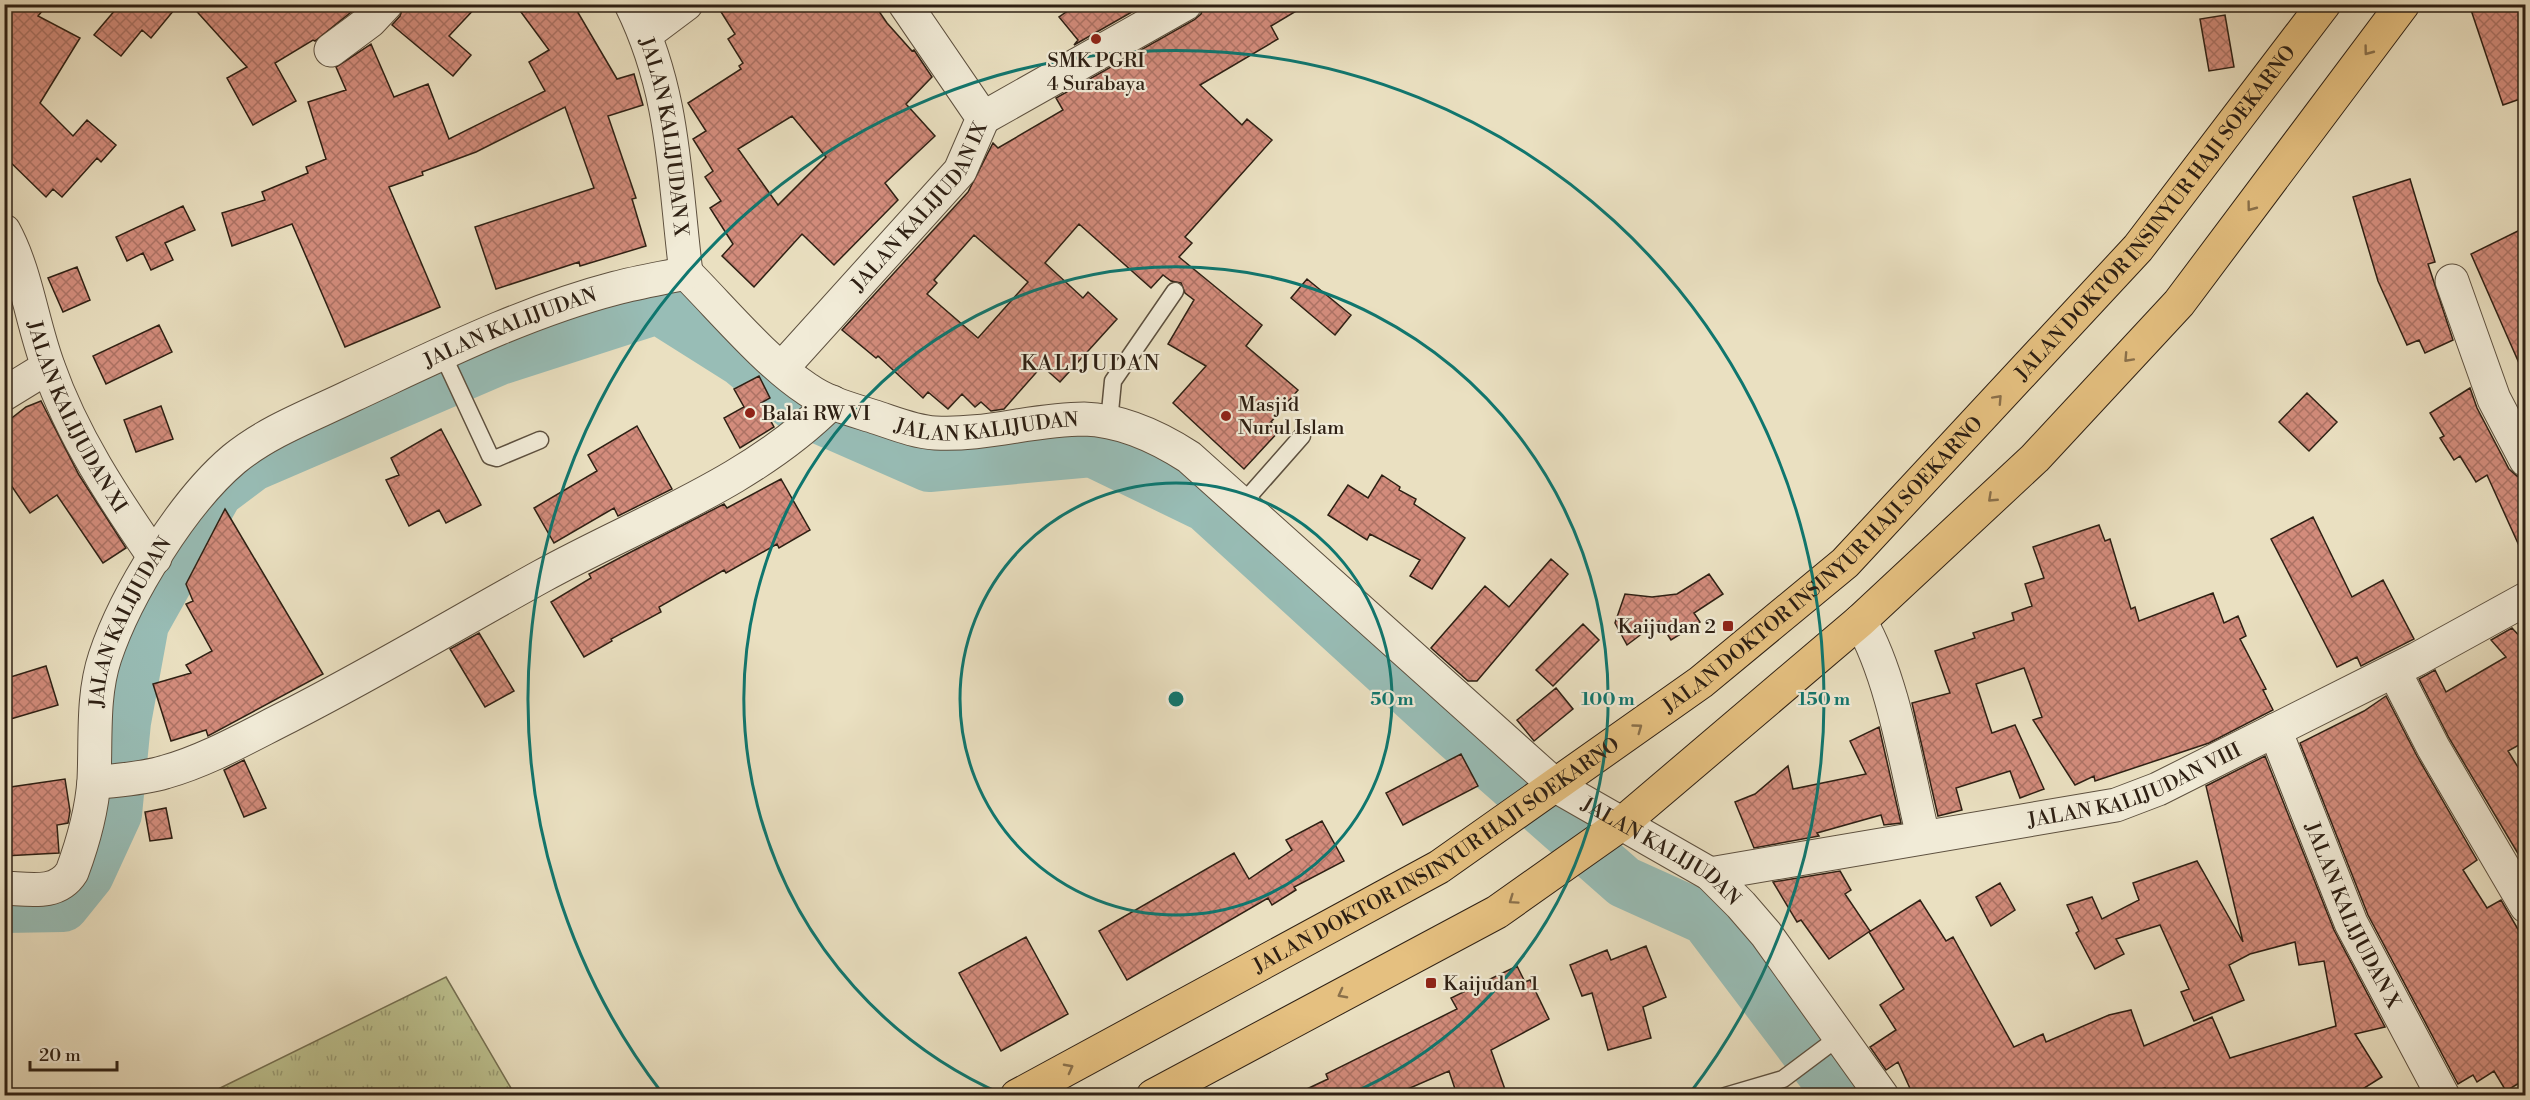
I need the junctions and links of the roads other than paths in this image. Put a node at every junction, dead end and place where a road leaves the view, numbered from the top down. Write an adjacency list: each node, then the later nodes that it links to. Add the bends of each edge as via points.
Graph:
1 (386, 4): 9 (street)
2 (631, 4): 8 (street, JALAN KALIJUDAN X)
3 (686, 4): 8 (street)
4 (905, 4): 10 (street, JALAN KALIJUDAN IX)
5 (1185, 4): 10 (street)
6 (2324, 4): 31 (main road, JALAN DOKTOR INSINYUR HAJI SOEKARNO, one-way to 6, via 1701,682 1845,563 2138,248)
7 (2403, 4): 27 (main road, one-way to 27, via 2179,303 2035,458)
8 (646, 34): 12 (street, JALAN KALIJUDAN X, via 671,123)
9 (331, 50)
10 (983, 118): 17 (street, JALAN KALIJUDAN IX, via 960,171)
11 (4, 231): 16 (street, JALAN KALIJUDAN XI)
12 (686, 273): 15 (street, JALAN KALIJUDAN, via 568,303); 17 (street, JALAN KALIJUDAN)
13 (2452, 281): 23 (street, via 2494,399)
14 (1176, 291): 20 (lane, via 1113,381)
15 (445, 360): 22 (lane, via 493,459); 25 (street, JALAN KALIJUDAN, via 267,436 234,459 204,489)
16 (48, 367): 18 (street); 25 (street, JALAN KALIJUDAN XI, via 84,448)
17 (782, 368): 19 (street, JALAN KALIJUDAN, via 807,389)
18 (4, 394)
19 (819, 415): 20 (street, JALAN KALIJUDAN, via 933,433 966,433 1083,419); 30 (street, via 775,451 674,510 544,575 371,674 225,748 165,772)
20 (1109, 422): 24 (street, JALAN KALIJUDAN, via 1170,445)
21 (1302, 436): 24 (lane)
22 (540, 440)
23 (2526, 460)
24 (1242, 504): 31 (street, JALAN KALIJUDAN)
25 (155, 558): 30 (street, JALAN KALIJUDAN, via 119,621 104,659 97,694)
26 (2526, 599): 28 (street, JALAN KALIJUDAN VIII)
27 (1860, 621): 32 (main road); 33 (street, via 1889,696)
28 (2394, 671): 29 (street, JALAN KALIJUDAN VIII); 36 (street, via 2433,747)
29 (2275, 730): 33 (street, JALAN KALIJUDAN VIII, via 2158,789 2116,805); 42 (street, JALAN KALIJUDAN X, via 2351,923)
30 (107, 782): 35 (street, JALAN KALIJUDAN, via 65,883 54,889)
31 (1548, 791): 32 (street, JALAN KALIJUDAN); 38 (main road, JALAN DOKTOR INSINYUR HAJI SOEKARNO, one-way to 31, via 1439,867)
32 (1611, 831): 34 (street, JALAN KALIJUDAN); 39 (main road, one-way to 39, via 1497,912)
33 (1923, 836): 34 (street, JALAN KALIJUDAN VIII)
34 (1710, 874): 37 (street, JALAN KALIJUDAN, via 1766,934)
35 (4, 888)
36 (2526, 906)
37 (1834, 1041): 40 (lane, via 1783,1079); 41 (street, JALAN KALIJUDAN)
38 (1017, 1095)
39 (1153, 1095)
40 (1725, 1095)
41 (1882, 1095)
42 (2443, 1095)

